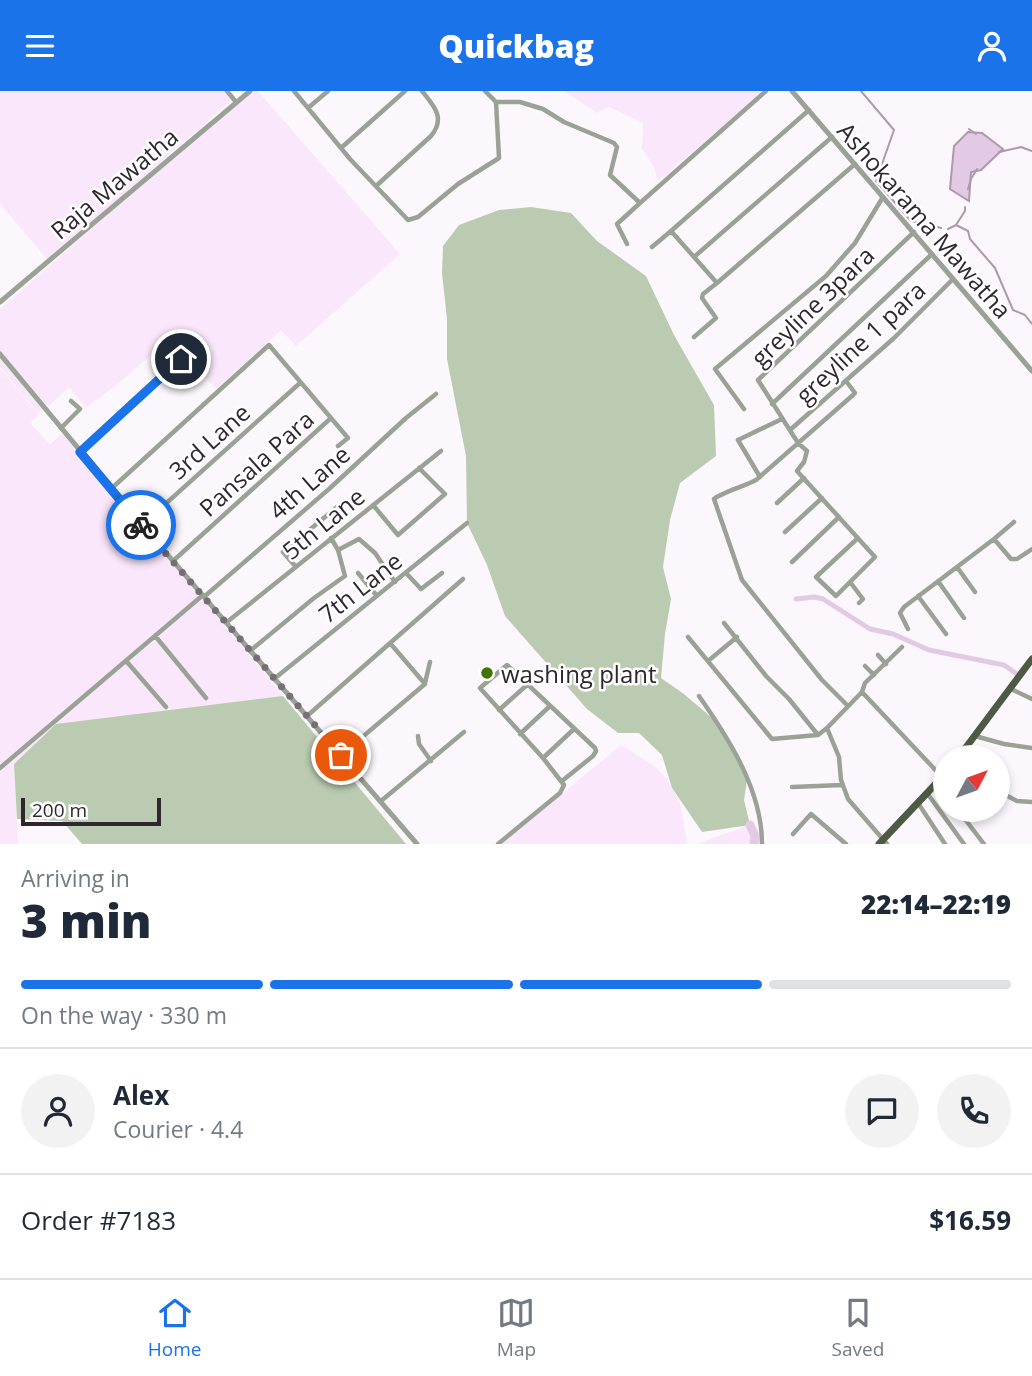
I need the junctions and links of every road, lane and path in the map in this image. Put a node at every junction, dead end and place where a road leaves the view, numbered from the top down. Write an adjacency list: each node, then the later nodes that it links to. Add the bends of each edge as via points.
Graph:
1 (227, 91): 10 (street)
2 (250, 91): 10 (street, Raja Mawatha)
3 (294, 91): 12 (street)
4 (328, 91): 12 (street)
5 (405, 91): 15 (street)
6 (422, 91): 17 (street, via 438,112 437,127)
7 (485, 91): 11 (street)
8 (766, 91): 19 (street)
9 (792, 91): 13 (street, Ashokarama Mawatha)
10 (236, 102): 28 (street, Raja Mawatha)
11 (496, 102): 17 (street, via 499,158 418,217 408,220); 19 (street, via 520,102 543,109 614,143 610,175)
12 (308, 108): 15 (street)
13 (809, 110): 14 (street, Ashokarama Mawatha); 20 (street)
14 (832, 137): 16 (street, Ashokarama Mawatha); 25 (street)
15 (341, 149): 17 (street)
16 (855, 164): 18 (street, Ashokarama Mawatha); 27 (street)
17 (376, 186)
18 (883, 197): 21 (street, Ashokarama Mawatha); 38 (street, via 855,243 825,276 715,369)
19 (640, 203): 22 (street, via 617,224)
20 (671, 230): 23 (street); 25 (street)
21 (914, 232): 24 (street, Ashokarama Mawatha); 37 (street, greyline 3para, via 758,380)
22 (627, 244)
23 (652, 247)
24 (932, 254): 26 (street, Ashokarama Mawatha); 37 (street)
25 (694, 257): 27 (street)
26 (953, 279): 32 (street, Ashokarama Mawatha); 33 (street, greyline 1 para)
27 (716, 282): 29 (street, via 702,298 716,318)
28 (0, 302)
29 (694, 337)
30 (0, 354): 41 (street)
31 (181, 359): 46 (street)
32 (1032, 371)
33 (846, 381): 42 (street, greyline 1 para); 43 (street, via 855,393)
34 (300, 383): 39 (street); 50 (street, via 268,345); 58 (street, 3rd Lane)
35 (436, 394): 77 (street, 4th Lane)
36 (71, 401): 41 (street, via 80,409)
37 (772, 404): 40 (street, greyline 3para)
38 (744, 409)
39 (331, 418): 44 (street, via 348,438); 65 (street, Pansala Para)
40 (782, 419): 42 (street, greyline 3para); 48 (street, via 738,440)
41 (61, 428): 46 (street)
42 (789, 431): 43 (street, greyline 3para)
43 (798, 443): 48 (street); 49 (street, via 807,451 797,471)
44 (338, 446)
45 (440, 451): 47 (street, 5th Lane)
46 (80, 452): 50 (street)
47 (419, 468): 53 (street, 5th Lane); 53 (street, via 445,494 398,534)
48 (760, 477): 108 (street, via 714,499 743,580)
49 (804, 478): 51 (street); 52 (street)
50 (113, 488): 58 (street)
51 (822, 498): 55 (street); 59 (street)
52 (777, 503)
53 (373, 505): 60 (street, 5th Lane)
54 (337, 507): 67 (street, via 283,552)
55 (839, 517): 61 (street); 66 (street)
56 (1014, 522): 62 (street)
57 (467, 523): 70 (street, 7th Lane)
58 (142, 525): 65 (street)
59 (785, 532)
60 (331, 538): 64 (street); 67 (street, 5th Lane)
61 (858, 538): 74 (street, via 875,557); 74 (street, via 816,577 836,596)
62 (994, 539): 63 (street, via 1011,559); 68 (street)
63 (1032, 549)
64 (338, 550): 73 (street, via 359,539); 91 (street, via 345,576)
65 (173, 561): 77 (street)
66 (792, 562)
67 (296, 567): 82 (street, 5th Lane)
68 (957, 567): 75 (street); 76 (street)
69 (358, 573): 78 (street)
70 (406, 573): 71 (street, via 421,589); 73 (street, 7th Lane)
71 (442, 573)
72 (463, 579): 89 (street)
73 (395, 582): 78 (street, 7th Lane)
74 (850, 582): 80 (street, via 863,599)
75 (938, 582): 79 (street); 81 (street)
76 (975, 592)
77 (204, 596): 82 (street); 86 (street, 4th Lane)
78 (377, 596): 100 (street, 7th Lane)
79 (918, 596): 84 (street, via 900,613); 85 (street)
80 (859, 603)
81 (964, 618)
82 (227, 622): 91 (street)
83 (724, 623): 88 (street)
84 (908, 629)
85 (946, 634)
86 (156, 637): 94 (street, 4th Lane); 106 (street)
87 (688, 637): 95 (street)
88 (737, 638): 95 (street); 117 (street)
89 (390, 643): 101 (street); 112 (street)
90 (902, 647): 97 (street)
91 (250, 651): 100 (street)
92 (878, 655): 97 (street)
93 (1032, 659): 103 (main road)
94 (127, 661): 110 (street); 125 (street, 4th Lane)
95 (708, 661): 117 (street, via 772,739)
96 (430, 663): 101 (street)
97 (886, 664): 99 (street)
98 (865, 666): 99 (street)
99 (874, 675): 104 (street)
100 (274, 679): 112 (street)
101 (425, 684): 122 (street)
102 (528, 684): 109 (street); 111 (street); 111 (street, via 505,666 480,688)
103 (1010, 689): 107 (street); 119 (main road)
104 (862, 692): 108 (street); 126 (street)
105 (699, 696): 141 (street, via 724,734 757,802)
106 (206, 698)
107 (1032, 699)
108 (847, 705): 113 (street)
109 (550, 706): 114 (street); 116 (street)
110 (166, 707)
111 (499, 710): 116 (street)
112 (307, 716): 122 (street)
113 (827, 728): 117 (street); 128 (street, via 839,757)
114 (574, 729): 123 (street); 127 (street, via 596,751)
115 (464, 732): 124 (street)
116 (520, 734): 123 (street)
117 (818, 735)
118 (418, 736): 124 (street)
119 (975, 736): 120 (main road); 121 (street)
120 (968, 745)
121 (1032, 748)
122 (341, 755): 133 (street)
123 (543, 758): 127 (street)
124 (431, 761): 133 (street)
125 (0, 768)
126 (933, 769)
127 (562, 781): 140 (street, via 562,791)
128 (842, 785): 129 (street); 138 (street, via 851,805)
129 (792, 787)
130 (933, 787): 131 (main road)
131 (927, 793): 134 (main road); 144 (street)
132 (1010, 797): 135 (street)
133 (381, 801): 139 (street)
134 (918, 802): 138 (main road); 143 (street)
135 (1032, 802)
136 (968, 823): 145 (street)
137 (793, 834): 142 (street, via 811,814)
138 (883, 842)
139 (417, 844)
140 (498, 844)
141 (762, 844)
142 (846, 844)
143 (945, 844)
144 (964, 844)
145 (984, 844)

